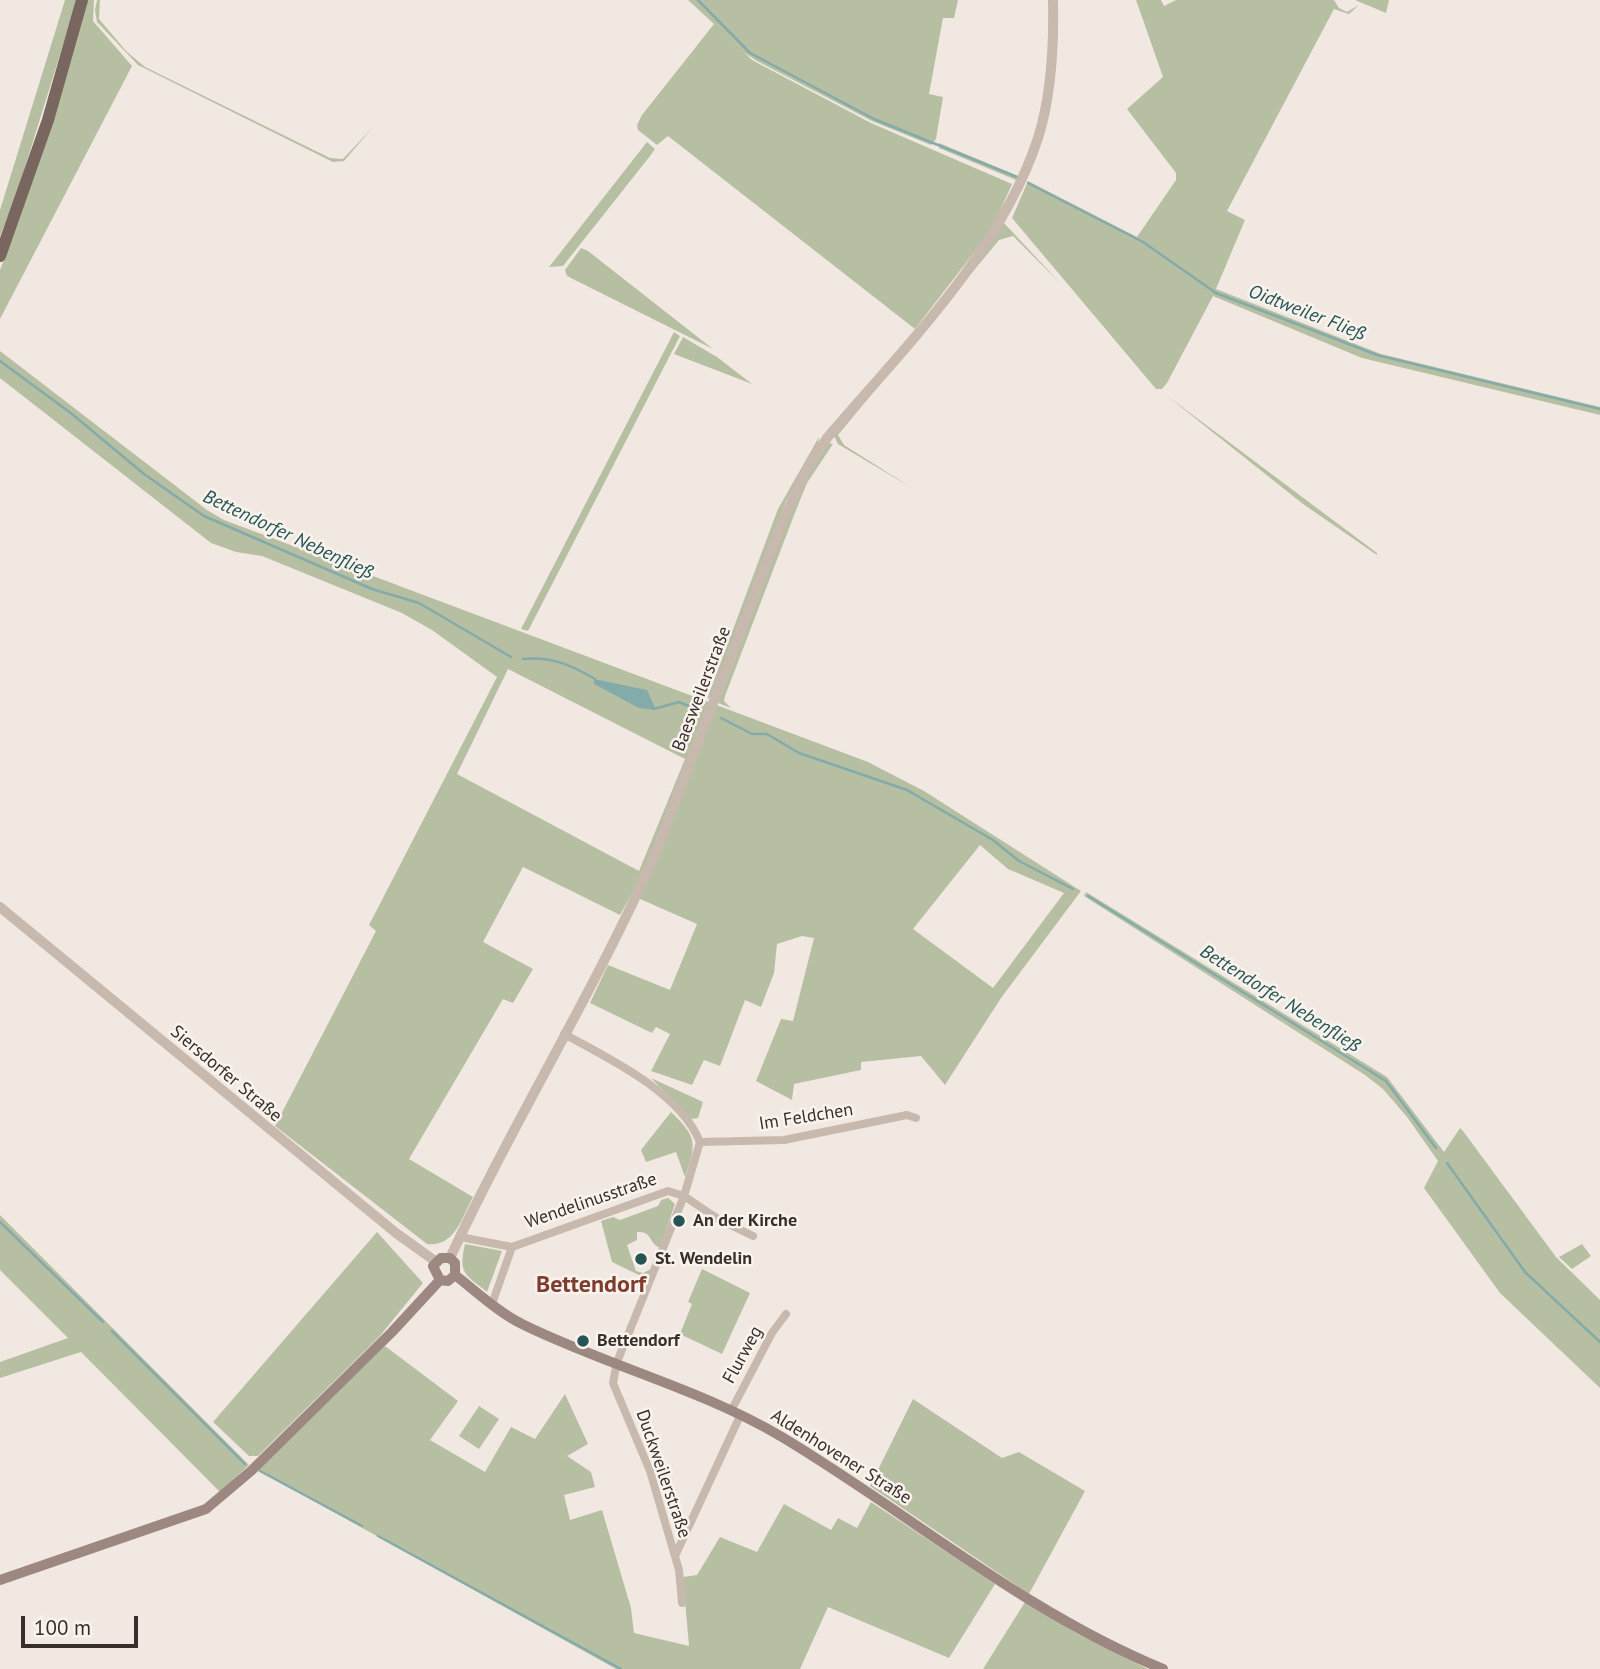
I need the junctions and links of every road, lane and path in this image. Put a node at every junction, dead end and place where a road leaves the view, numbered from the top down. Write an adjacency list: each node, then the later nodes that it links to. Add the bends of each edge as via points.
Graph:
1 (82, 0): 3 (main road, via 48,120)
2 (1053, 0): 5 (street, Baesweilerstraße, via 1047,99 1039,137 1020,184 976,260 827,438 807,469 654,857)
3 (0, 256)
4 (0, 907): 13 (street, Siersdorfer Straße)
5 (564, 1034): 7 (street, via 648,1082 691,1125); 10 (street, Baesweilerstraße)
6 (916, 1118): 7 (street, Im Feldchen, via 907,1115 785,1140)
7 (699, 1142): 8 (street)
8 (684, 1196): 9 (street, Wendelinusstraße); 11 (street, Wendelinusstraße, via 668,1191); 18 (street)
9 (753, 1236)
10 (460, 1237): 11 (street); 12 (street, Baesweilerstraße)
11 (512, 1247): 16 (street)
12 (450, 1258): 13 (main road); 14 (main road)
13 (435, 1261): 15 (main road, via 433,1272)
14 (455, 1275): 15 (main road, via 448,1281); 16 (main road, Aldenhovener Straße)
15 (439, 1280): 21 (main road, via 392,1332 206,1509)
16 (492, 1304): 18 (main road, Aldenhovener Straße, via 523,1324)
17 (786, 1314): 19 (street, Flurweg, via 772,1333)
18 (617, 1363): 19 (main road, Aldenhovener Straße); 20 (street, Duckweilerstraße, via 613,1383 650,1471)
19 (736, 1414): 20 (street, Duckweilerstraße); 23 (main road, Aldenhovener Straße, via 780,1436 1038,1605)
20 (675, 1556): 22 (street, Duckweilerstraße)
21 (0, 1580)
22 (682, 1603)
23 (1163, 1669)

